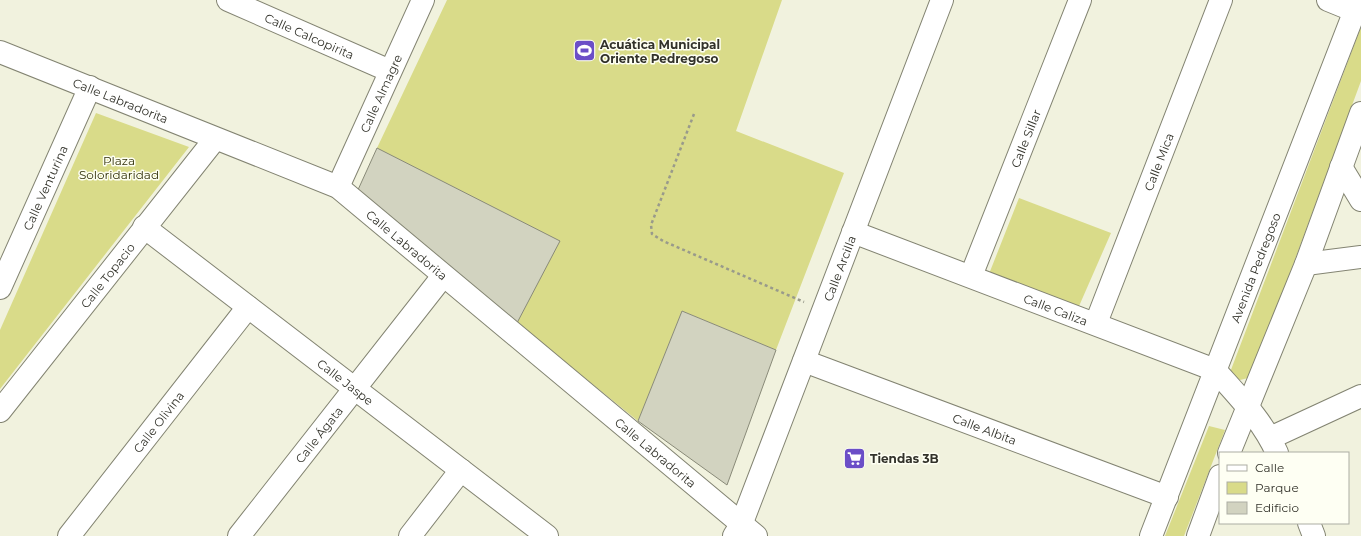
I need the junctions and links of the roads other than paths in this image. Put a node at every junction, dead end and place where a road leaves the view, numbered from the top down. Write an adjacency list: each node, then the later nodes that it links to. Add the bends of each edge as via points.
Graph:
1 (228, 0): 8 (street, Calle Calcopirita)
2 (423, 0): 10 (street, Calle Almagre)
3 (942, 0): 18 (street, Calle Arcilla)
4 (1080, 0): 22 (street, Calle Sillar)
5 (1221, 0): 25 (street, Calle Mica)
6 (1328, 0): 7 (street)
7 (1357, 5): 27 (street, Avenida Pedregoso)
8 (266, 7): 10 (street, Calle Calcopirita)
9 (0, 52): 11 (street, Calle Labradorita)
10 (390, 71): 15 (street, Calle Almagre)
11 (90, 87): 13 (street, Calle Labradorita); 23 (street, Calle Venturina)
12 (1361, 113): 14 (street)
13 (215, 139): 15 (street, Calle Labradorita); 17 (street, Calle Topacio)
14 (1341, 167): 16 (street); 20 (street)
15 (338, 187): 21 (street, Calle Labradorita)
16 (1361, 200)
17 (144, 227): 24 (street, Calle Jaspe); 31 (street, Calle Topacio)
18 (853, 232): 22 (street, Calle Caliza); 26 (street, Calle Arcilla)
19 (1361, 257): 20 (street)
20 (1306, 264): 30 (street)
21 (443, 276): 28 (street, Calle Ágata); 38 (street, Calle Labradorita)
22 (971, 276): 25 (street, Calle Caliza)
23 (0, 288)
24 (248, 307): 28 (street, Calle Jaspe); 39 (street, Calle Olivina)
25 (1096, 323): 27 (street, Calle Caliza)
26 (804, 361): 36 (street, Calle Albita); 38 (street, Calle Arcilla)
27 (1215, 370): 30 (street, Calle Caliza); 36 (street, Avenida Pedregoso)
28 (356, 389): 34 (street, Calle Jaspe); 40 (street, Calle Ágata)
29 (1361, 396): 32 (street)
30 (1247, 405): 32 (street, Calle Caliza); 33 (street)
31 (0, 411)
32 (1274, 445)
33 (1229, 452)
34 (461, 470): 41 (street); 42 (street, Calle Jaspe)
35 (1219, 479): 44 (street)
36 (1167, 497): 43 (street, Avenida Pedregoso)
37 (1308, 524): 45 (street)
38 (744, 532)
39 (69, 536)
40 (239, 536)
41 (410, 536)
42 (547, 536)
43 (1151, 536)
44 (1198, 536)
45 (1314, 536)

